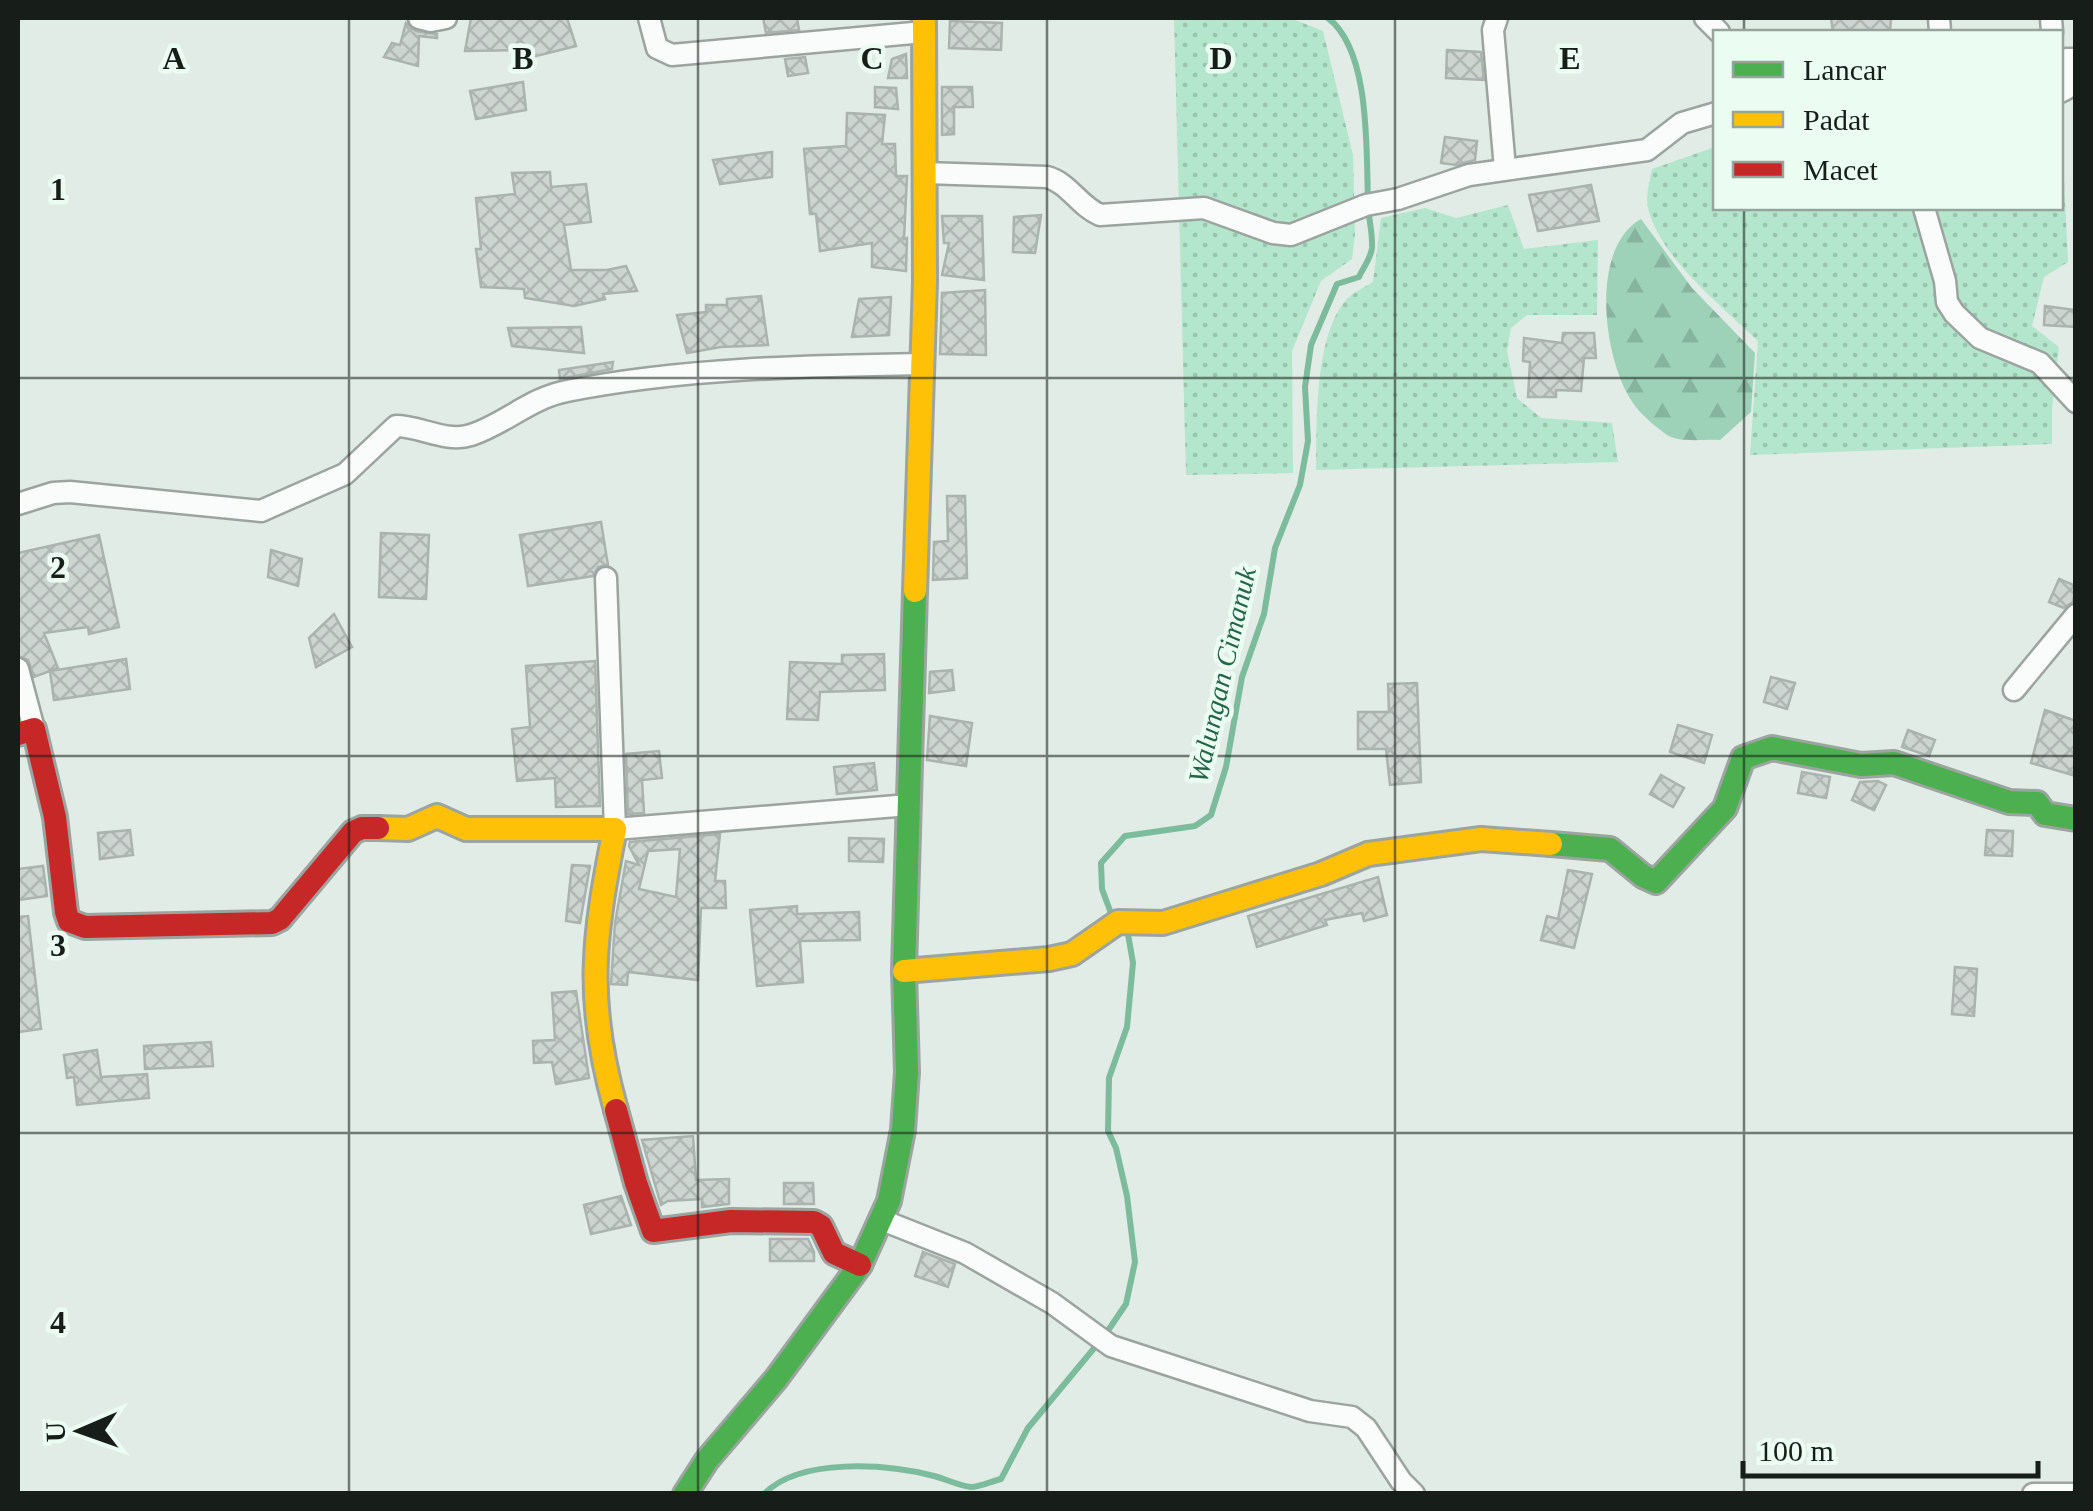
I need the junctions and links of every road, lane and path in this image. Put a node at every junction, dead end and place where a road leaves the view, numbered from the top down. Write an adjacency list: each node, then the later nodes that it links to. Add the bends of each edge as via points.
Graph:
1 (419, 18): 2 (street)
2 (446, 18)
3 (649, 18): 5 (street, via 657,48 672,55)
4 (1498, 18): 9 (street)
5 (924, 25): 10 (street)
6 (2068, 56): 7 (street)
7 (2063, 90)
8 (1713, 114): 9 (street, via 1682,123 1647,150)
9 (1504, 170): 10 (street, via 1366,204 1283,236 1204,208 1100,215 1054,178)
10 (924, 173): 12 (street)
11 (1925, 210): 13 (street, via 1947,302 1966,327 2040,362)
12 (923, 364): 14 (street, via 732,369 566,391 459,437 396,426 354,468 262,511 70,492); 20 (street)
13 (2076, 402)
14 (18, 504)
15 (606, 578): 22 (street)
16 (2076, 615): 18 (street)
17 (18, 668): 19 (street)
18 (2014, 690)
19 (26, 732): 22 (street, via 55,817 66,912 76,926 272,923 357,829 408,829 436,816 475,829)
20 (909, 806): 22 (street); 23 (street)
21 (2076, 819): 23 (street, via 1894,763 1861,765 1772,748 1741,762 1725,808 1656,882 1610,849 1481,838 1368,854 1163,923 1118,922 1061,957)
22 (615, 829): 25 (street, via 601,898 595,1013 652,1231 732,1221 814,1222 830,1250)
23 (904, 971): 24 (street, via 906,1102)
24 (882, 1220): 25 (street); 27 (street, via 965,1253 1110,1346 1310,1410 1352,1417)
25 (860, 1265): 26 (street)
26 (685, 1494)
27 (1414, 1494)
28 (2033, 1494): 29 (street)
29 (2074, 1494)

